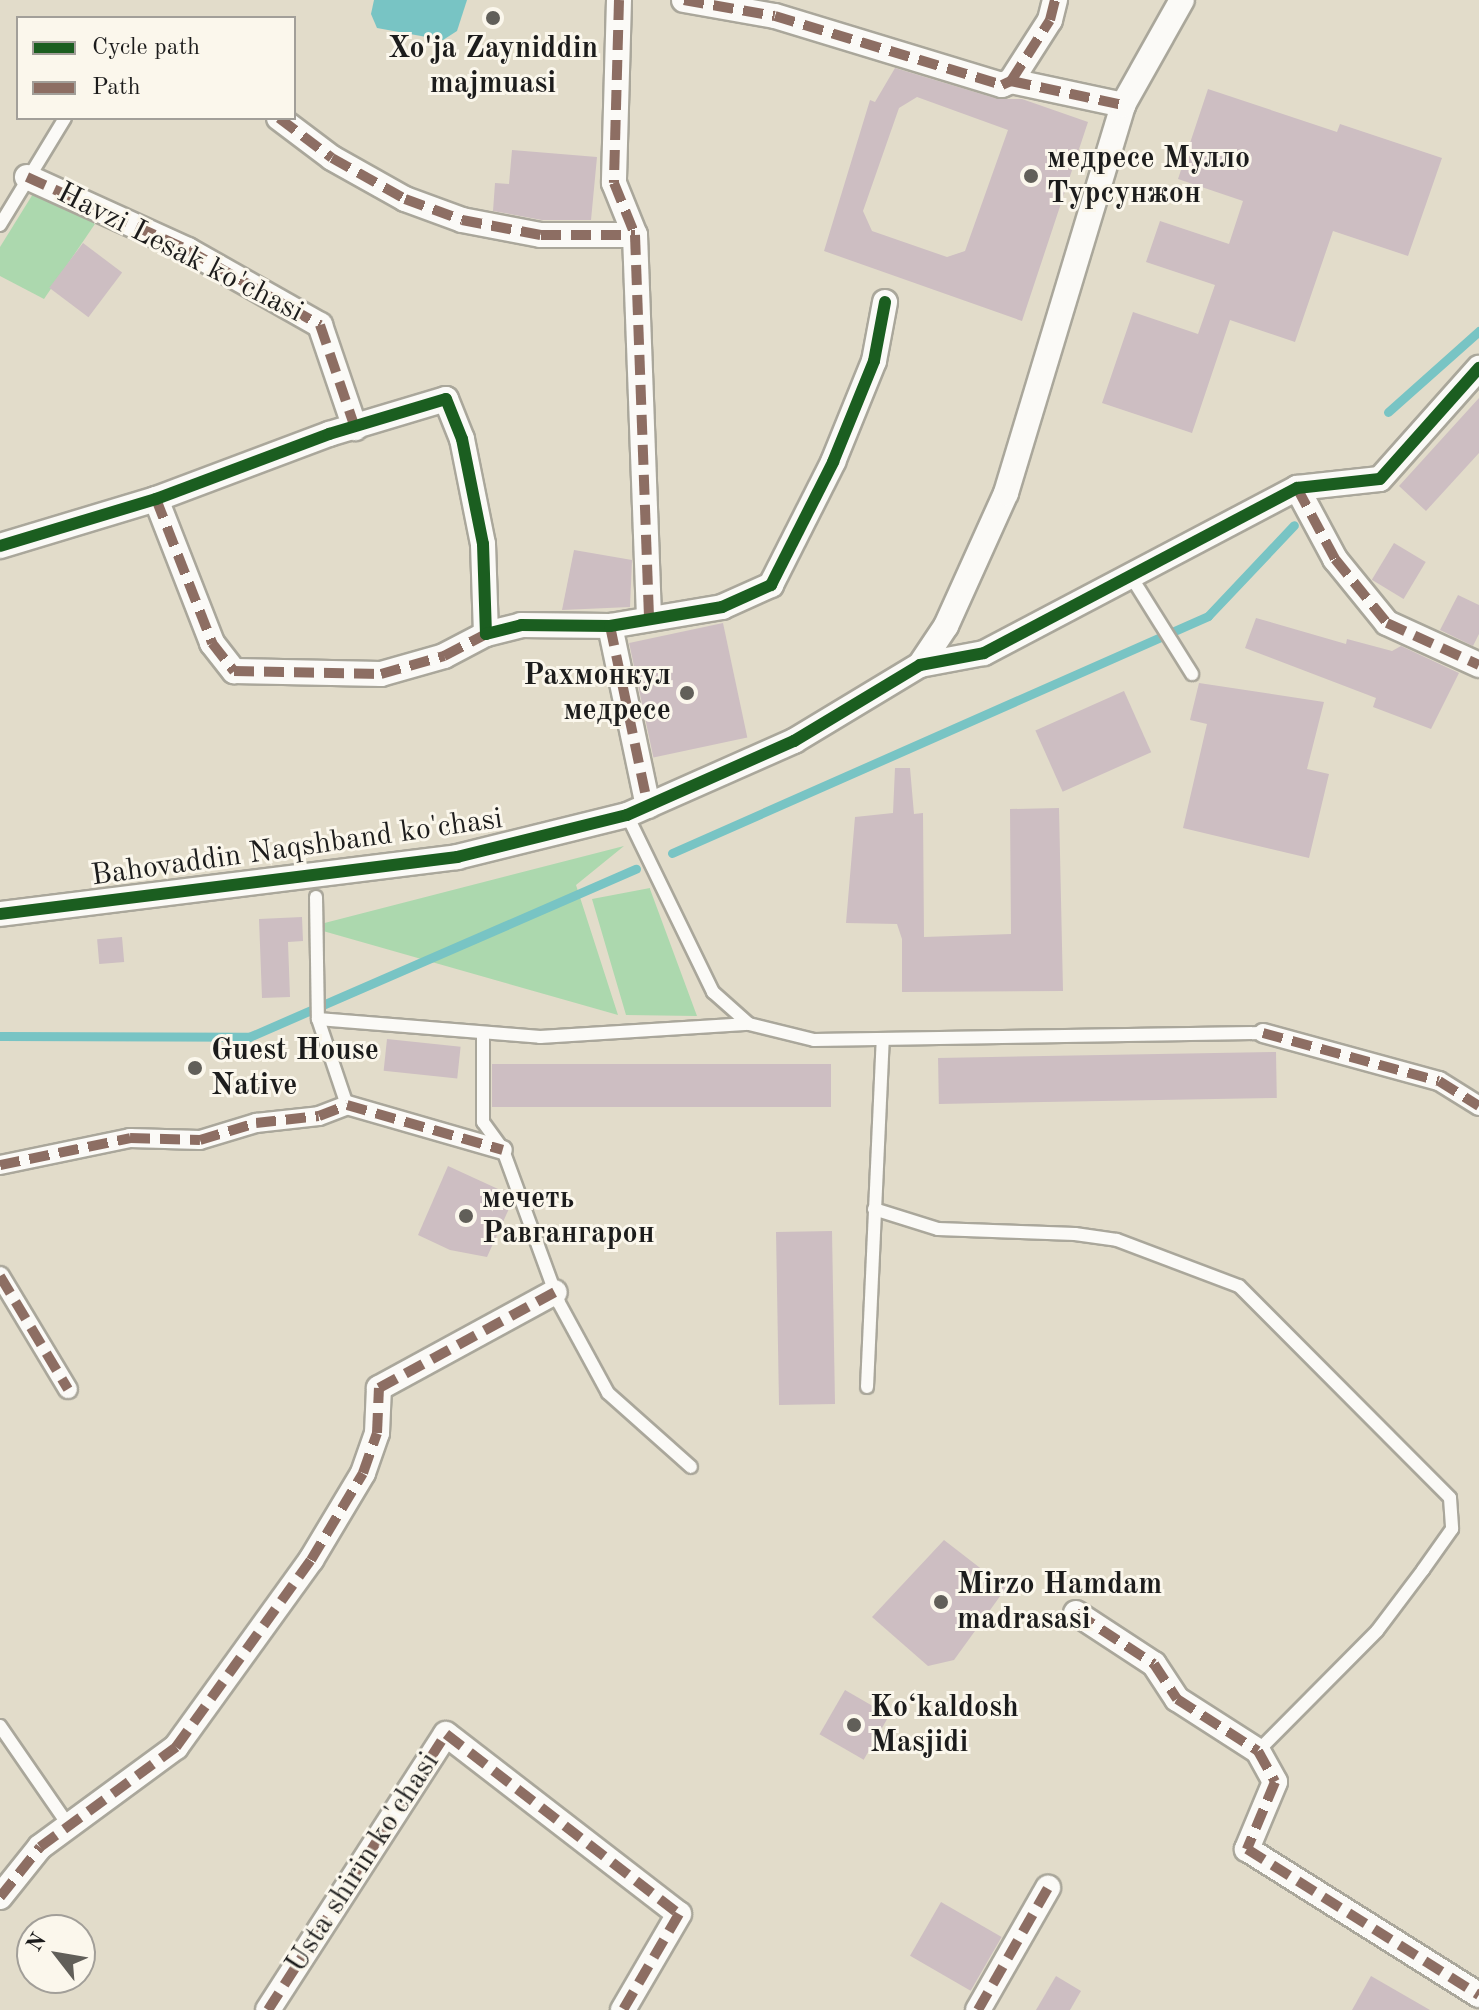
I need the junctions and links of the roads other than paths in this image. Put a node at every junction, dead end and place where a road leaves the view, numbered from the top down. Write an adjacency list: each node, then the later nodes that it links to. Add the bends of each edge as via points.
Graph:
1 (619, 0): 11 (street, via 614,183)
2 (684, 0): 5 (street, via 775,16 1002,85)
3 (1055, 0): 5 (street, via 1050,20)
4 (1182, 0): 6 (street, Bahovaddin Naqshband ko'chasi)
5 (1011, 81): 6 (street)
6 (1123, 105): 22 (street, Bahovaddin Naqshband ko'chasi, via 1006,493 946,626)
7 (64, 120): 9 (lane)
8 (282, 120): 11 (street, via 332,158 393,192 462,220 541,235)
9 (27, 177): 10 (lane); 14 (street, Havzi Lesak ko'chasi, via 188,250 320,325)
10 (0, 225)
11 (635, 235): 19 (street)
12 (885, 302): 19 (street, via 874,361 833,462 771,585 722,607)
13 (1479, 368): 15 (street, Bahovaddin Naqshband ko'chasi, via 1380,479)
14 (355, 428): 16 (street); 21 (street, via 446,399 462,439 483,544)
15 (1297, 488): 18 (street, Bahovaddin Naqshband ko'chasi); 23 (street, via 1335,559 1387,623)
16 (156, 499): 17 (street); 21 (street, via 212,643 221,662 234,671 381,674 444,656)
17 (0, 546)
18 (1129, 574): 22 (street, Bahovaddin Naqshband ko'chasi, via 984,653); 24 (lane)
19 (649, 619): 20 (street)
20 (610, 626): 21 (street, via 521,625); 25 (street)
21 (486, 634)
22 (920, 665): 25 (street, Bahovaddin Naqshband ko'chasi, via 794,741)
23 (1479, 665)
24 (1192, 674)
25 (638, 810): 27 (street, Bahovaddin Naqshband ko'chasi, via 457,857); 29 (lane, via 713,992)
26 (316, 897): 28 (lane)
27 (0, 914)
28 (318, 1012): 31 (lane); 33 (lane)
29 (749, 1024): 31 (lane); 32 (lane, via 814,1040)
30 (1263, 1033): 32 (lane); 34 (street, via 1439,1081)
31 (483, 1035): 35 (lane, via 483,1122)
32 (883, 1039): 37 (lane)
33 (347, 1105): 35 (street); 36 (street, via 319,1116 256,1123 200,1140 130,1138)
34 (1479, 1106)
35 (503, 1150): 39 (lane)
36 (0, 1165)
37 (874, 1209): 40 (lane); 45 (lane, via 938,1229 1117,1240 1239,1286 1450,1498 1452,1529 1386,1619)
38 (0, 1276): 41 (street)
39 (555, 1292): 42 (lane, via 608,1393); 46 (street, via 379,1388 377,1433 363,1473 311,1560 176,1747)
40 (867, 1387)
41 (68, 1389)
42 (691, 1467)
43 (1076, 1613): 45 (street, via 1154,1664 1177,1699)
44 (0, 1726): 46 (lane)
45 (1258, 1751): 49 (street, via 1275,1782 1247,1849)
46 (69, 1826): 48 (street, via 40,1847)
47 (1048, 1888): 52 (street)
48 (0, 1897)
49 (1479, 1995)
50 (268, 2010): 51 (street, Usta shirin ko'chasi, via 446,1734 679,1914)
51 (623, 2010)
52 (978, 2010)

